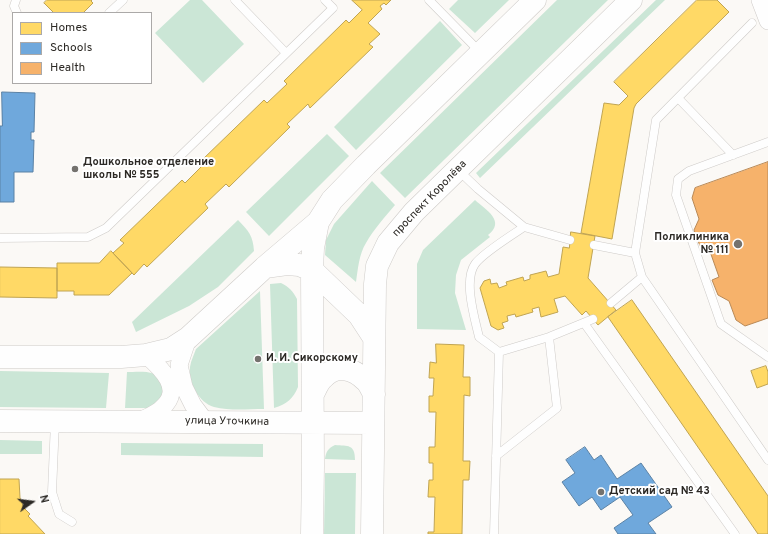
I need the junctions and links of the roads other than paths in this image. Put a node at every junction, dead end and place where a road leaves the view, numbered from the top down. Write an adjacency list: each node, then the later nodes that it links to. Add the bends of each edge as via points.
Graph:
1 (16, 0): 9 (lane, via 14,6)
2 (123, 0): 10 (lane)
3 (235, 0): 13 (lane)
4 (324, 0): 13 (lane, via 333,8)
5 (429, 0): 12 (lane)
6 (535, 0): 12 (street)
7 (631, 0): 17 (street, проспект Королёва)
8 (760, 0): 11 (street)
9 (17, 12)
10 (110, 12)
11 (760, 22): 14 (lane)
12 (481, 52): 18 (street, via 332,200)
13 (286, 53): 20 (lane, via 106,228 88,237)
14 (678, 98): 16 (lane); 23 (lane, via 656,120)
15 (768, 142): 16 (lane)
16 (732, 155): 36 (lane, via 689,171 678,180 676,195 721,324)
17 (458, 169): 19 (lane); 32 (street, проспект Королёва, via 414,212 388,243 377,266 374,284)
18 (318, 222): 24 (street); 25 (street)
19 (524, 226): 21 (lane); 33 (lane, via 474,265 470,277 469,292 479,337)
20 (0, 238)
21 (570, 240)
22 (594, 245): 23 (lane)
23 (635, 253): 26 (lane)
24 (265, 267): 25 (street, via 287,264); 31 (street)
25 (312, 270): 32 (street, via 359,315); 37 (street)
26 (642, 277): 27 (lane); 46 (lane)
27 (611, 304)
28 (593, 319): 29 (lane)
29 (584, 323): 30 (lane); 51 (lane)
30 (549, 337): 33 (lane); 45 (lane, via 556,408)
31 (188, 338): 34 (street, via 170,349); 42 (street, via 179,365 184,387)
32 (374, 338): 38 (street, проспект Королёва)
33 (499, 352): 45 (lane)
34 (146, 355): 35 (street); 41 (street, via 168,377 171,388 169,400 162,408)
35 (0, 356)
36 (768, 357)
37 (313, 394): 38 (street, via 322,378 333,370 344,368 366,381); 43 (street)
38 (374, 394): 44 (street, проспект Королёва)
39 (0, 421): 40 (street, улица Уточкина)
40 (55, 421): 41 (street, улица Уточкина); 47 (lane, via 52,492 59,514)
41 (140, 421): 42 (street, улица Уточкина)
42 (205, 421): 43 (street, улица Уточкина)
43 (313, 423): 44 (street); 48 (street)
44 (373, 423): 49 (street, проспект Королёва)
45 (496, 456): 50 (lane)
46 (768, 459)
47 (72, 522)
48 (312, 534)
49 (372, 534)
50 (494, 534)
51 (735, 534)

